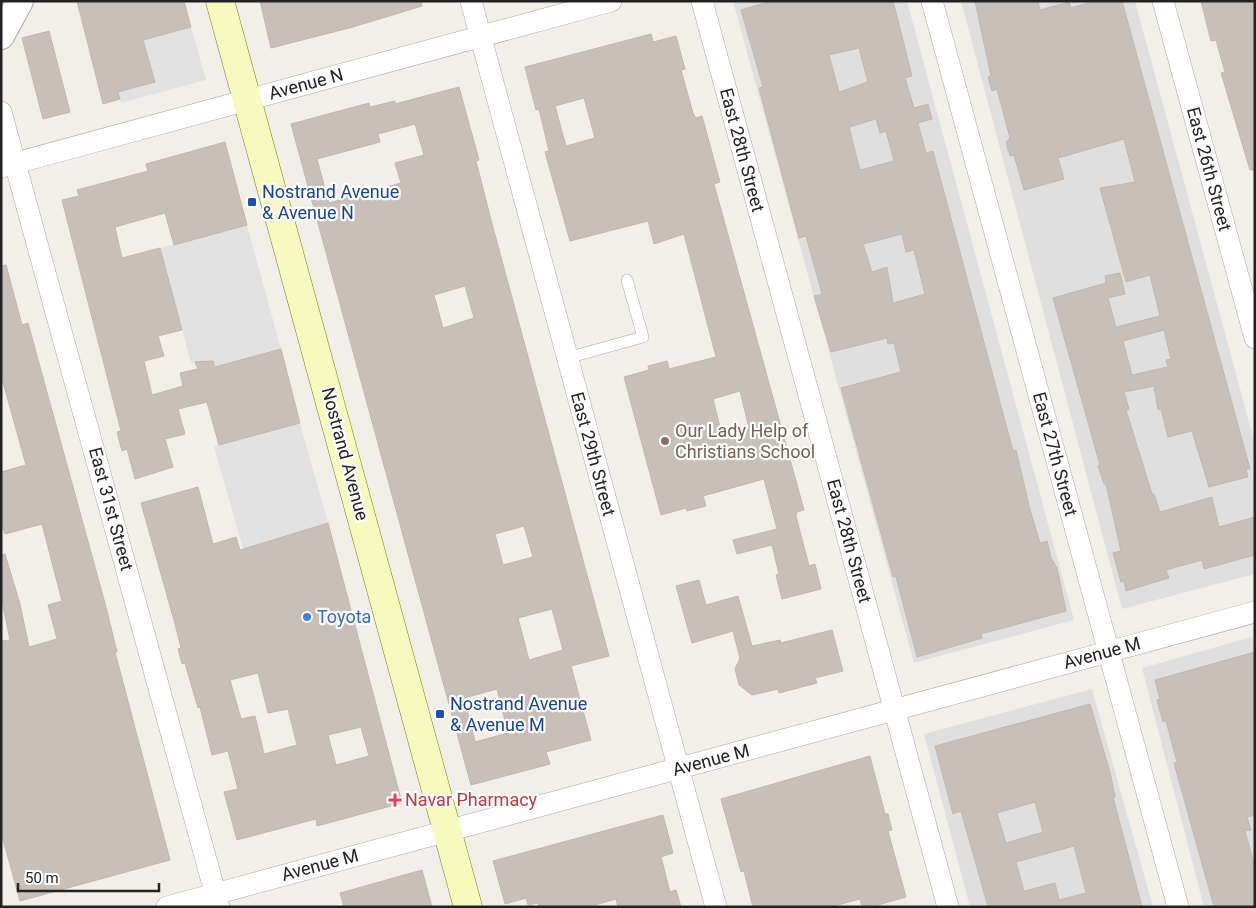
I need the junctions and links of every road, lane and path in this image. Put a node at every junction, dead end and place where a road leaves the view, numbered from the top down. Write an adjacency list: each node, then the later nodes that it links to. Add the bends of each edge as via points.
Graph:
1 (20, 1): 8 (street)
2 (220, 1): 10 (main road, Nostrand Avenue)
3 (471, 1): 9 (street, East 29th Street)
4 (611, 1): 9 (street, Avenue N)
5 (702, 1): 18 (street, East 28th Street)
6 (932, 1): 17 (street, East 27th Street)
7 (1163, 1): 14 (street, East 26th Street)
8 (1, 36)
9 (480, 37): 10 (street, Avenue N); 15 (street, East 29th Street)
10 (248, 100): 12 (street, Avenue N); 20 (main road, Nostrand Avenue)
11 (1, 112): 12 (street, East 31st Street)
12 (9, 165): 21 (street, East 31st Street)
13 (627, 280): 15 (lane, via 643,337)
14 (1255, 338)
15 (567, 358): 19 (street, East 29th Street)
16 (1255, 612): 17 (street, Avenue M)
17 (1108, 652): 18 (street, Avenue M); 26 (street, East 27th Street)
18 (895, 710): 19 (street, Avenue M); 25 (street, East 28th Street)
19 (678, 768): 20 (street, Avenue M); 24 (street, East 29th Street)
20 (447, 831): 21 (street, Avenue M); 23 (main road, Nostrand Avenue)
21 (217, 900): 22 (street, Avenue M)
22 (167, 907)
23 (468, 907)
24 (716, 907)
25 (948, 907)
26 (1178, 907)

